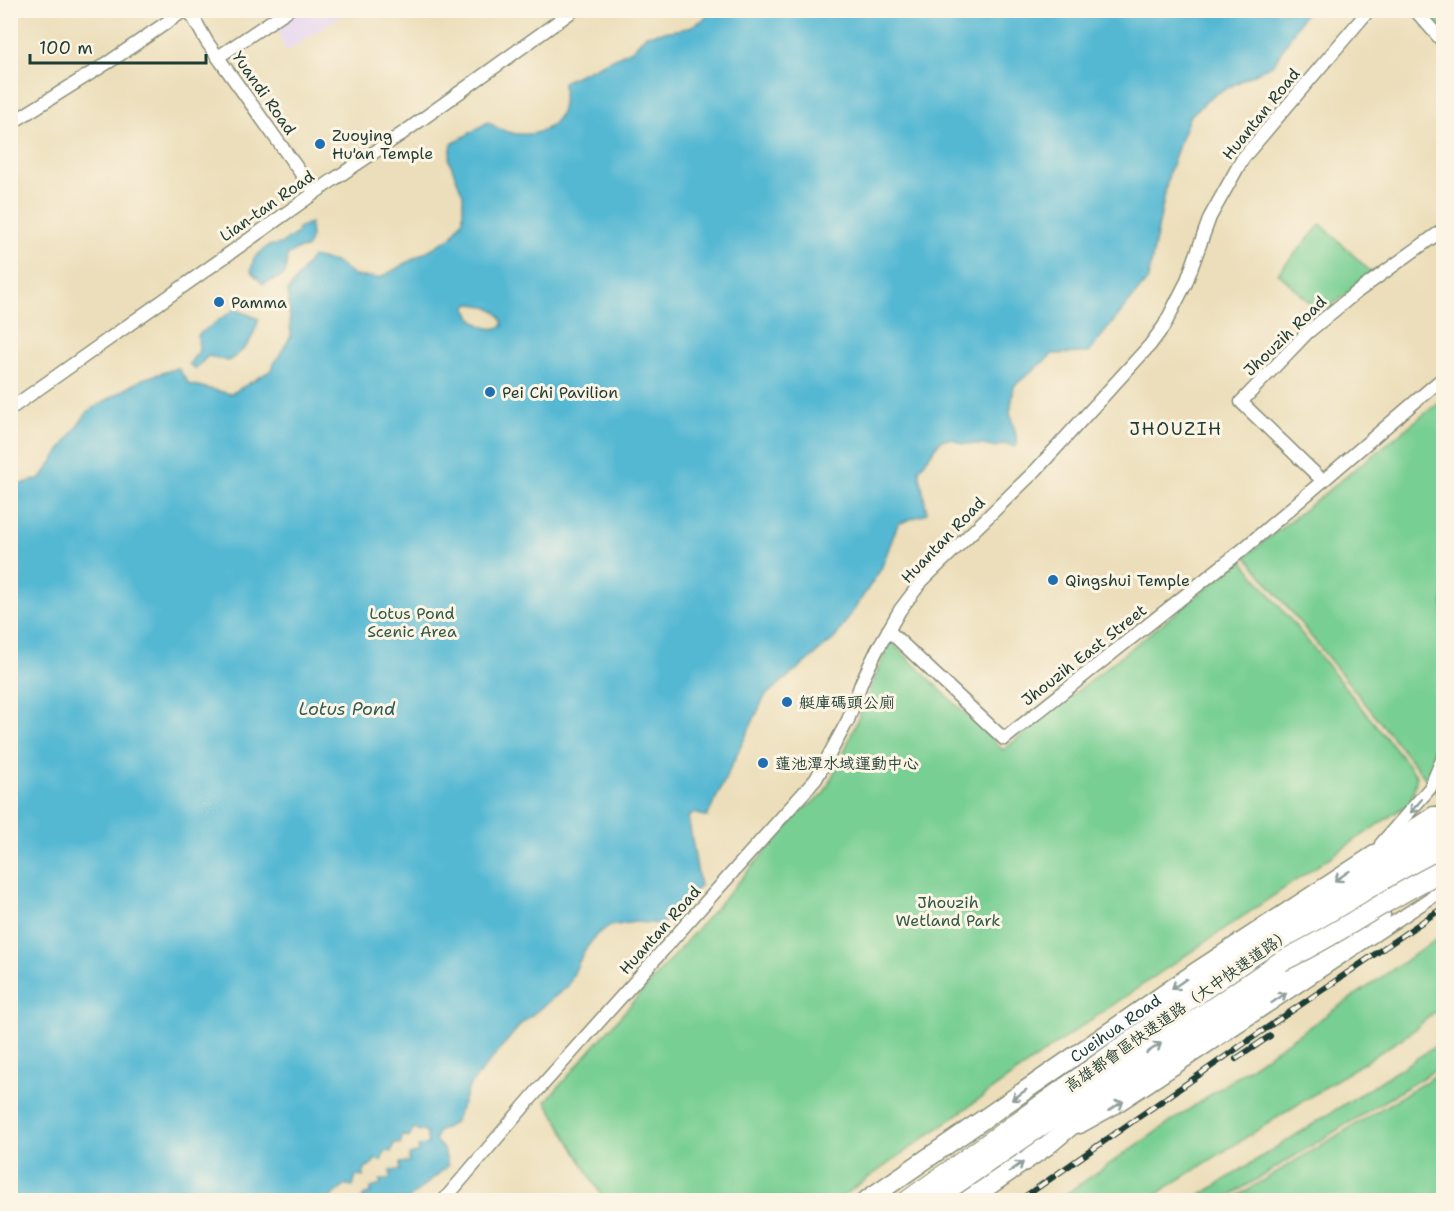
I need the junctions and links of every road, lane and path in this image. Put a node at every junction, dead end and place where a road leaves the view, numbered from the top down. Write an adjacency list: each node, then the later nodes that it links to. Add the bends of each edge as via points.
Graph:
1 (187, 10): 7 (street, Yuandi Road); 8 (street)
2 (288, 10): 7 (street)
3 (573, 10): 9 (street, Lian-tan Road)
4 (1369, 10): 14 (street, Huantan Road, via 1242,159 1210,217 1186,282 1150,345 1036,470 922,581)
5 (1414, 10): 6 (street)
6 (1443, 43)
7 (218, 57): 9 (street, Yuandi Road)
8 (10, 124)
9 (315, 193): 12 (street, Lian-tan Road)
10 (1443, 229): 13 (street, Jhouzih Road, via 1307,333 1242,402)
11 (1443, 377): 13 (street, Jhouzih East Street)
12 (10, 409)
13 (1323, 481): 14 (street, Jhouzih East Street, via 1004,739)
14 (888, 630): 25 (street, Huantan Road, via 862,681 848,720 816,779)
15 (1443, 755): 19 (street, Cueihua Road, one-way to 19, via 1430,789)
16 (1443, 810): 19 (main road, Cueihua Road)
17 (1443, 816): 27 (highway, 高雄都會區快速道路（大中快速道路）, via 1398,856)
18 (1443, 842): 23 (highway, 高雄都會區快速道路（大中快速道路）, bridge, via 1412,870 1312,935)
19 (1366, 860): 26 (main road, Cueihua Road, one-way to 26, via 1199,970)
20 (1443, 862): 24 (main road, via 1406,899 1102,1100)
21 (1443, 870): 23 (highway, bridge)
22 (1443, 889): 24 (street, one-way to 22, via 1116,1107)
23 (1282, 961): 28 (highway, 高雄都會區快速道路（大中快速道路）, one-way to 23)
24 (1047, 1145): 29 (main road, one-way to 24)
25 (444, 1200)
26 (867, 1200)
27 (909, 1200)
28 (933, 1200)
29 (968, 1200)

